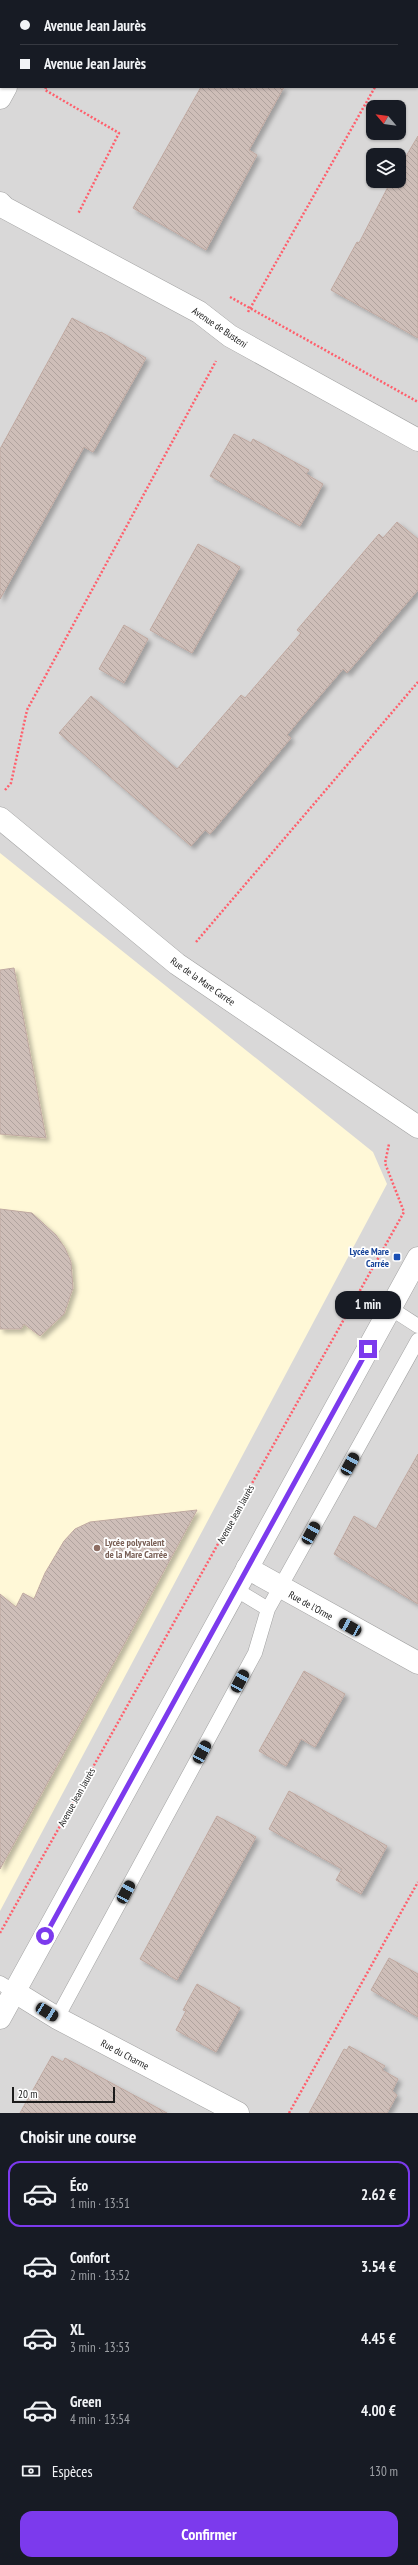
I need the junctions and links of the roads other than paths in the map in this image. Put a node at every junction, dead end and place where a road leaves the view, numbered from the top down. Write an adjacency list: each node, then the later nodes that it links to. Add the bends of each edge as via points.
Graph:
1 (5, 88): 2 (street)
2 (0, 98)
3 (0, 203): 4 (street, Avenue de Busteni, via 199,312 230,336)
4 (418, 440)
5 (0, 818): 6 (street, Rue de la Mare Carrée, via 177,964)
6 (418, 1127)
7 (418, 1258): 8 (street)
8 (390, 1308): 9 (lane); 11 (street)
9 (418, 1326)
10 (418, 1340): 12 (lane)
11 (246, 1568): 12 (street, Rue de l'Orme); 13 (street)
12 (281, 1588): 14 (lane); 15 (street, Rue de l'Orme)
13 (235, 1589): 14 (lane); 16 (street)
14 (268, 1609): 18 (lane, via 255,1653)
15 (418, 1664)
16 (7, 1987): 17 (street); 18 (street, Rue du Charme)
17 (0, 2018)
18 (57, 2018): 19 (street, Rue du Charme)
19 (238, 2113)

